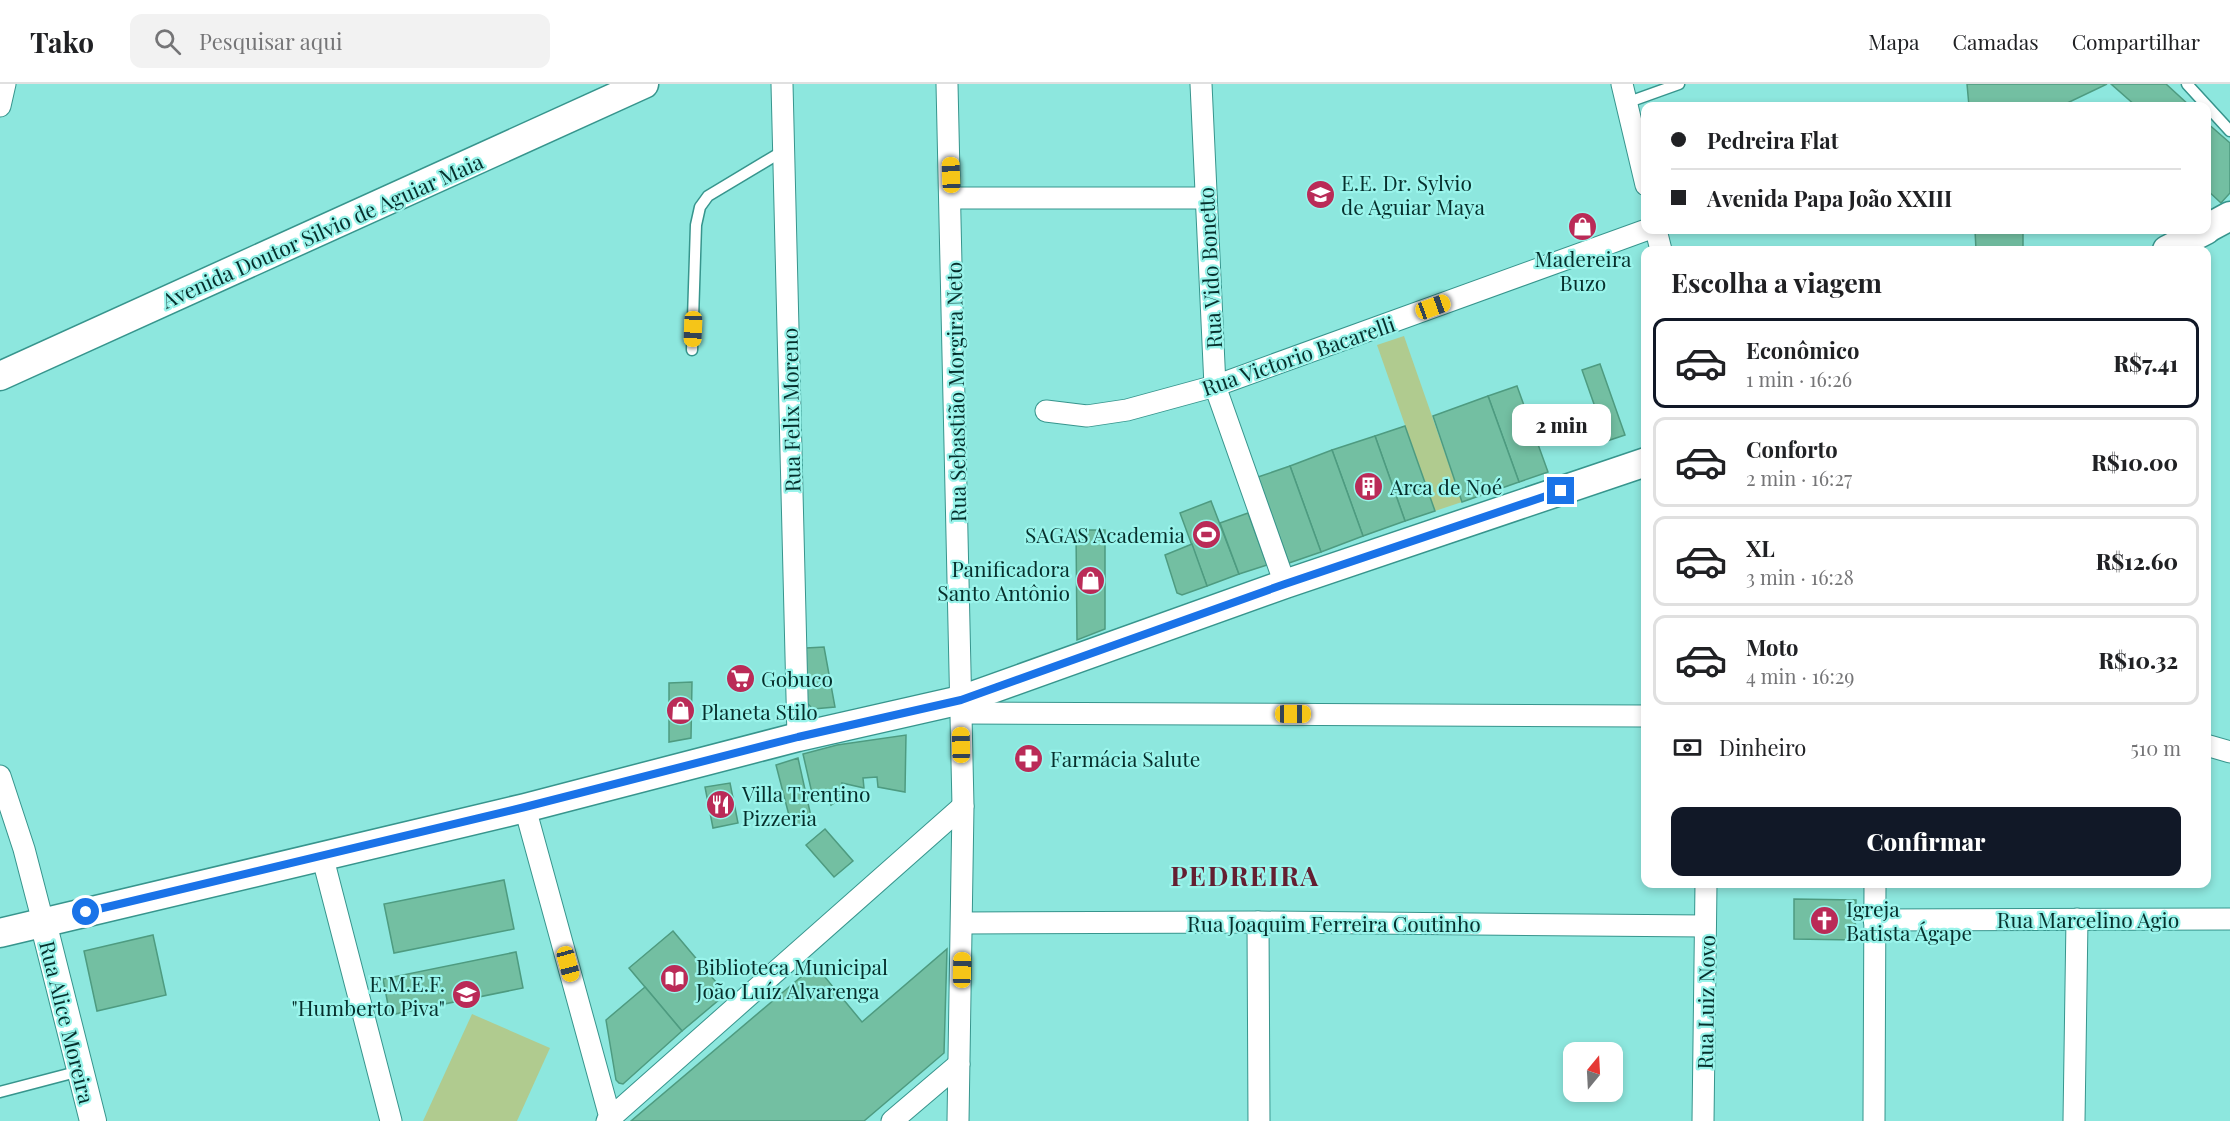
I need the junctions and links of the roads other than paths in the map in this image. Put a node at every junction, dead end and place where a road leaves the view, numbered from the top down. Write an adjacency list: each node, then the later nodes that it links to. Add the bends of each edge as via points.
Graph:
1 (5, 84): 10 (street)
2 (644, 84): 23 (main road, Avenida Doutor Silvio de Aguiar Maia)
3 (782, 84): 13 (street, Rua Felix Moreno)
4 (947, 84): 15 (street, Rua Sebastião Morgira Neto)
5 (1201, 84): 16 (street, Rua Vido Bonetto)
6 (1678, 84): 8 (lane)
7 (2187, 84): 9 (lane)
8 (1624, 93): 14 (street)
9 (2203, 102)
10 (0, 106)
11 (2211, 110): 12 (lane)
12 (2230, 131)
13 (783, 151): 22 (lane, via 708,196 700,207); 30 (street, Rua Felix Moreno)
14 (1641, 164)
15 (951, 198): 16 (street); 28 (street, Rua Sebastião Morgira Neto)
16 (1206, 198): 24 (street, Rua Vido Bonetto)
17 (2230, 216): 18 (main road)
18 (2211, 226)
19 (1641, 232): 24 (street, Rua Victorio Bacarelli)
20 (2197, 234): 21 (main road)
21 (2174, 246)
22 (692, 350)
23 (0, 376)
24 (1215, 386): 25 (street, Rua Victorio Bacarelli, via 1127,410 1087,416); 27 (street, Rua Vido Bonetto)
25 (1046, 411)
26 (1641, 464): 27 (main road)
27 (1285, 584): 28 (main road)
28 (961, 707): 29 (street); 30 (main road); 34 (street, Rua Sebastião Morgira Neto)
29 (1641, 716)
30 (798, 737): 35 (main road)
31 (2211, 746): 32 (street)
32 (2230, 752)
33 (0, 776): 42 (street)
34 (963, 806): 44 (street, Rua Sebastião Morgira Neto); 50 (street)
35 (525, 807): 36 (main road); 50 (street)
36 (322, 855): 42 (main road); 52 (street)
37 (1706, 888): 45 (street, Rua Luiz Novo)
38 (1875, 888): 40 (street)
39 (2077, 919): 40 (street, Rua Marcelino Agio); 41 (street, Rua Marcelino Agio); 58 (street)
40 (1874, 920): 57 (street)
41 (2230, 920)
42 (43, 922): 46 (main road); 48 (street, Rua Alice Moreira)
43 (1258, 922): 44 (street, Rua Joaquim Ferreira Coutinho); 45 (street, Rua Joaquim Ferreira Coutinho); 55 (street)
44 (963, 923): 47 (street, Rua Sebastião Morgira Neto)
45 (1706, 926): 56 (street, Rua Luiz Novo)
46 (0, 933)
47 (959, 1064): 53 (street); 54 (street, Rua Sebastião Morgira Neto)
48 (80, 1071): 49 (lane); 51 (street, Rua Alice Moreira)
49 (0, 1092)
50 (609, 1120)
51 (93, 1121)
52 (391, 1121)
53 (892, 1121)
54 (958, 1121)
55 (1259, 1121)
56 (1703, 1121)
57 (1874, 1121)
58 (2074, 1121)

